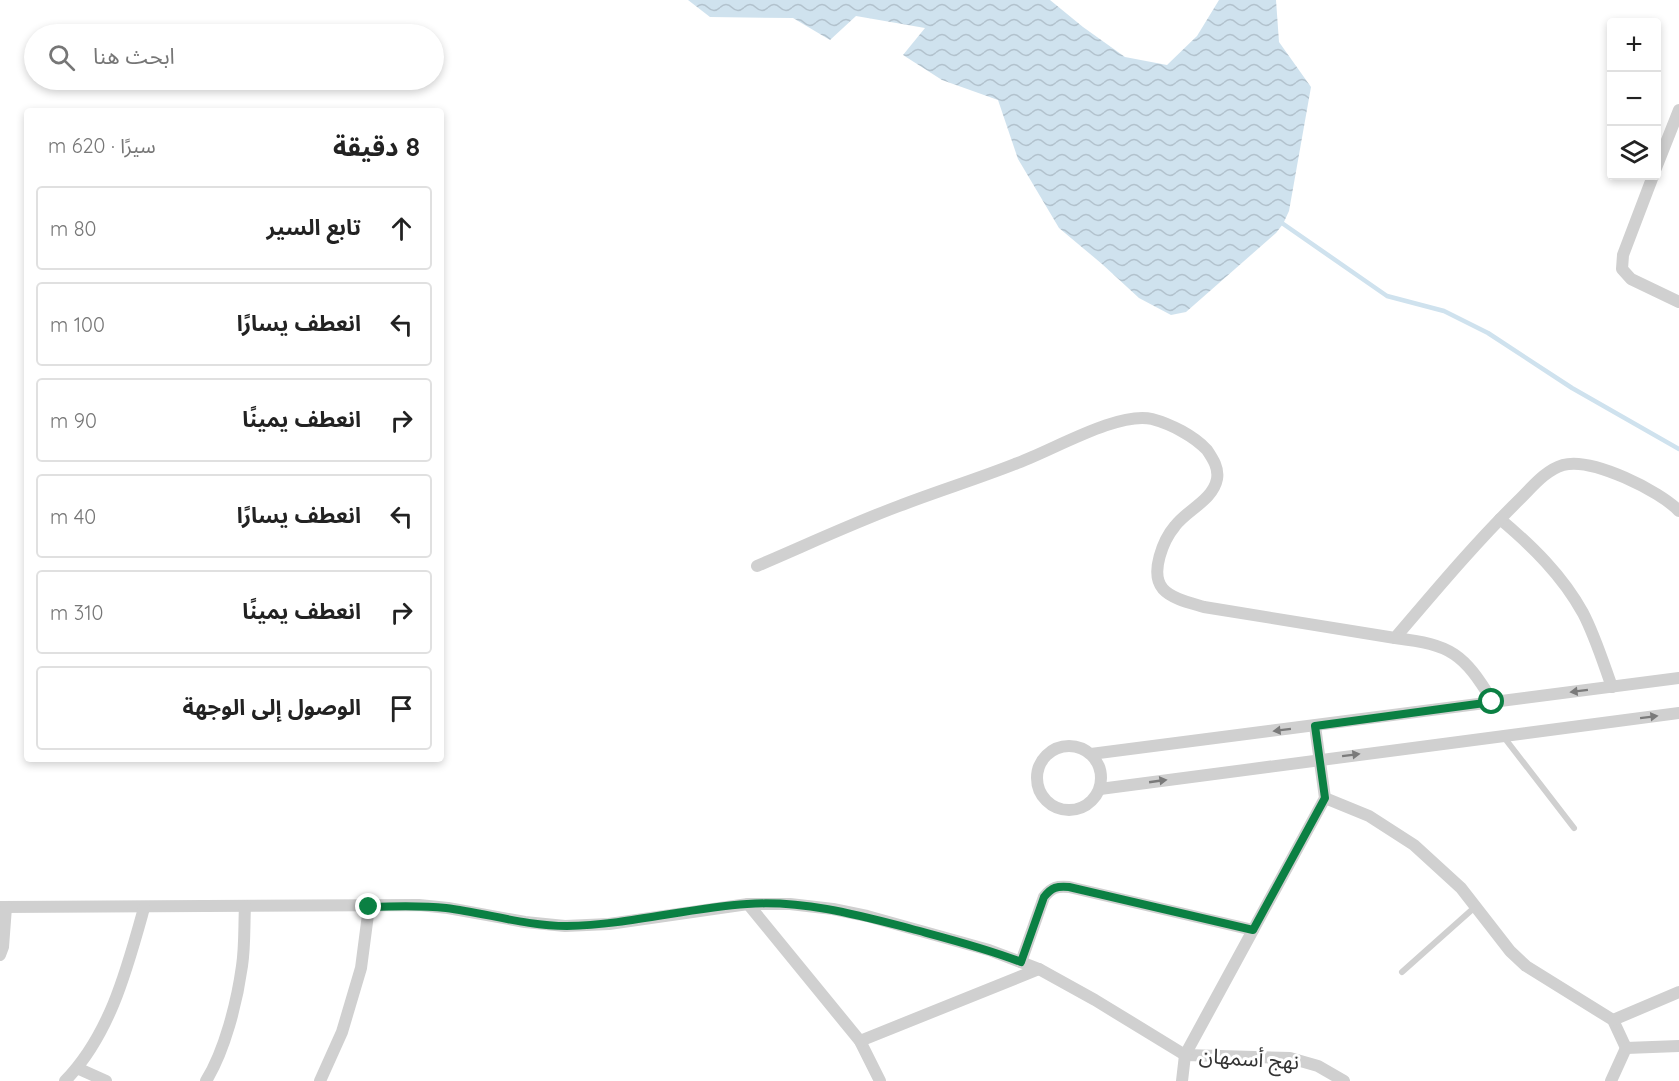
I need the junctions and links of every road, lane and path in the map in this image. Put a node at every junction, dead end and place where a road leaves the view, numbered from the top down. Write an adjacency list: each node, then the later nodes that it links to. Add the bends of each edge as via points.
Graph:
1 (1679, 110): 2 (street)
2 (1661, 155)
3 (1651, 180): 4 (street, via 1623,255 1622,269 1631,279)
4 (1679, 302)
5 (1679, 512): 6 (street, via 1660,495 1626,479 1573,464 1543,476)
6 (1500, 519): 8 (street); 10 (street, via 1526,540 1566,587 1587,623)
7 (757, 566): 8 (street, via 1099,428 1123,420 1152,419 1187,434 1203,446 1218,470 1210,493 1175,526 1165,543 1158,560 1157,577 1162,588 1204,607)
8 (1395, 638): 11 (street, via 1431,644 1459,656)
9 (1679, 678): 10 (street)
10 (1612, 687): 11 (street, one-way to 11)
11 (1492, 702): 13 (street)
12 (1679, 713): 14 (street, one-way to 12)
13 (1315, 726): 15 (street, one-way to 15); 16 (street)
14 (1503, 735): 16 (street, one-way to 14); 19 (lane)
15 (1091, 754): 17 (street, via 1101,772); 17 (street, via 1075,746 1051,751 1039,766 1037,785 1051,806 1075,811 1087,806)
16 (1319, 759): 17 (street, one-way to 16); 18 (street)
17 (1100, 789)
18 (1325, 798): 23 (street, via 1370,816 1414,845 1461,888); 26 (street)
19 (1574, 828)
20 (748, 904): 22 (street, via 609,924 566,926 419,905); 28 (street, via 790,904 867,916); 33 (street)
21 (245, 906): 22 (street); 25 (street); 40 (street, via 242,966 232,1015)
22 (369, 907): 41 (street, via 361,968 342,1032)
23 (1475, 907): 30 (lane); 32 (street, via 1526,966)
24 (3, 908): 25 (street); 27 (street)
25 (144, 908): 37 (street, via 107,1020)
26 (1253, 930): 28 (street, via 1058,886 1044,897); 36 (street)
27 (0, 955)
28 (1021, 962): 29 (street)
29 (1040, 969): 33 (street); 36 (street)
30 (1402, 972)
31 (1679, 992): 32 (street)
32 (1612, 1020): 35 (street)
33 (860, 1041): 42 (street)
34 (1679, 1046): 35 (street)
35 (1626, 1048): 45 (street)
36 (1185, 1055): 43 (street); 44 (street, نهج أسمهان, via 1290,1058 1318,1066)
37 (77, 1068): 38 (street); 39 (street)
38 (65, 1081)
39 (106, 1081)
40 (206, 1081)
41 (320, 1081)
42 (880, 1081)
43 (1182, 1081)
44 (1344, 1081)
45 (1611, 1081)

